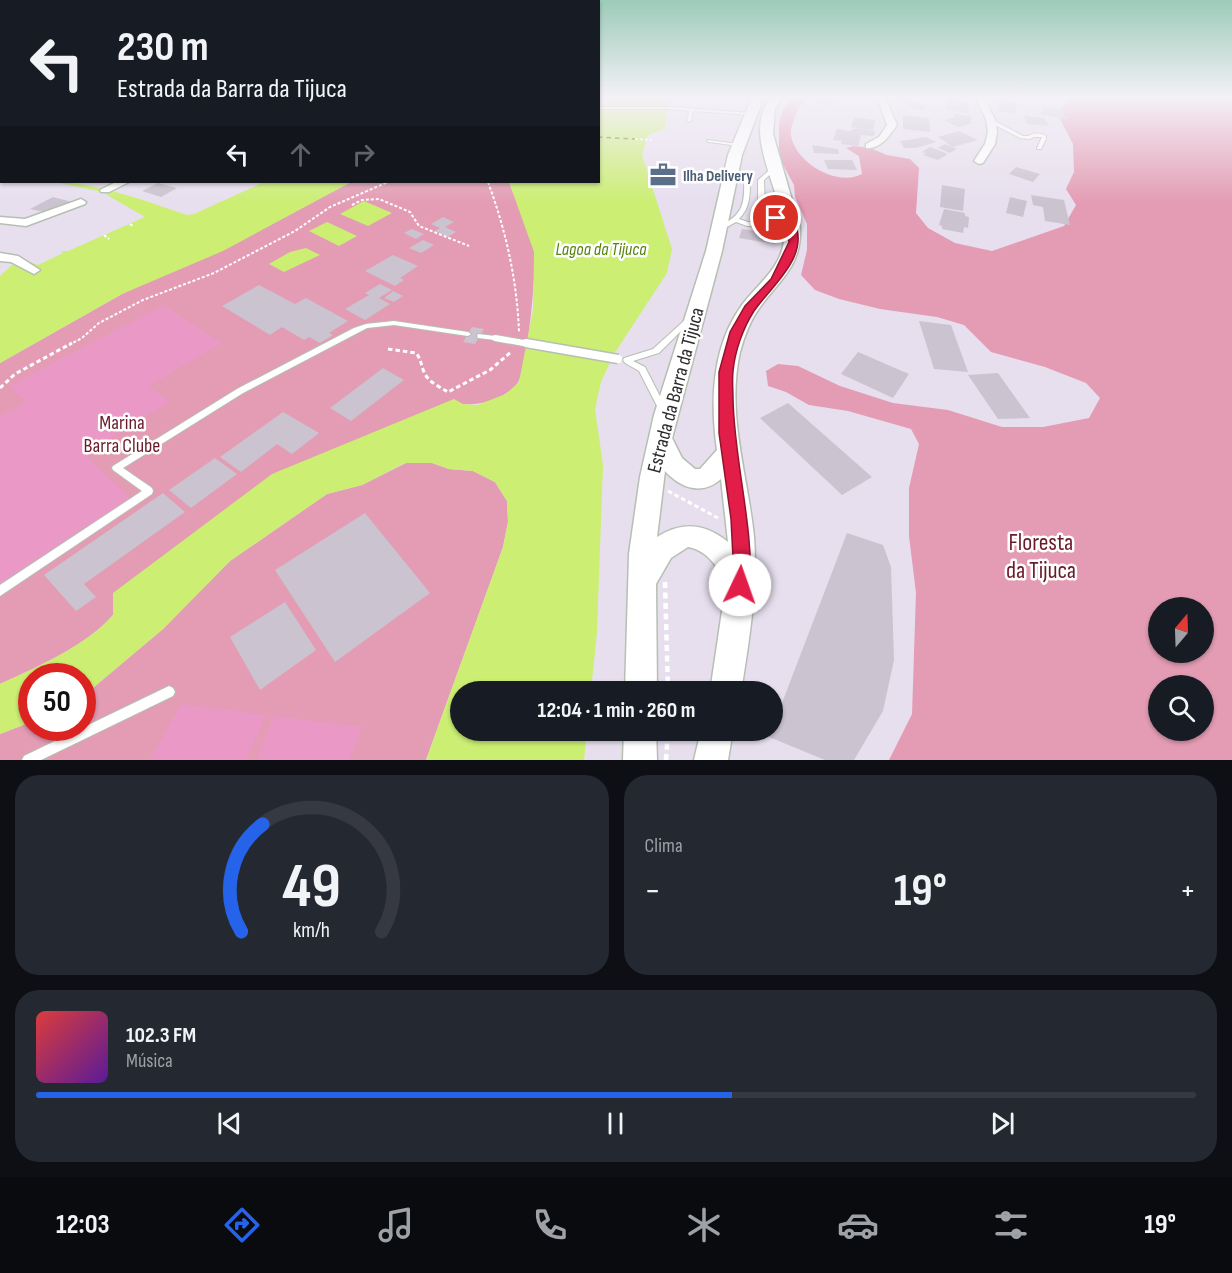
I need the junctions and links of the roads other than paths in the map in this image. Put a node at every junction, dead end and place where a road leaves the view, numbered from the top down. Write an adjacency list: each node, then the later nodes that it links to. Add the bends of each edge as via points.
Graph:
1 (744, 132): 9 (main road, Estrada da Barra da Tijuca)
2 (767, 132): 11 (main road)
3 (887, 132): 7 (street)
4 (992, 132): 10 (street, via 987,153)
5 (1013, 132): 8 (lane, via 1030,138 1044,136)
6 (710, 141): 9 (lane)
7 (869, 146)
8 (1039, 148)
9 (735, 156): 11 (main road, via 750,146 763,148); 17 (lane, via 747,183 744,213); 19 (main road, Estrada da Barra da Tijuca)
10 (979, 161)
11 (773, 162): 15 (lane, via 760,180); 18 (main road)
12 (122, 183): 13 (street)
13 (105, 190)
14 (81, 202): 16 (street, via 26,223)
15 (762, 208): 17 (lane, via 761,225); 18 (lane)
16 (0, 220)
17 (736, 220): 19 (lane)
18 (791, 223): 28 (main road, via 794,242 788,257 776,280 750,309 730,352 725,387)
19 (718, 230): 22 (main road, Estrada da Barra da Tijuca)
20 (0, 257): 21 (street, via 14,259)
21 (34, 270)
22 (693, 315): 25 (lane, via 656,351); 26 (main road, Estrada da Barra da Tijuca)
23 (468, 334): 31 (lane, via 386,324 356,330 240,391 116,468 149,491)
24 (480, 336): 25 (lane, bridge)
25 (623, 360): 26 (lane, via 642,369)
26 (665, 414): 27 (main road, Estrada da Barra da Tijuca)
27 (660, 438): 28 (main road, via 675,469 686,477 705,477 715,471); 29 (main road, Estrada da Barra da Tijuca, via 645,519)
28 (728, 452): 30 (main road, via 739,519)
29 (641, 584): 30 (main road, via 666,544 694,536 711,543 726,556); 32 (main road, Estrada da Barra da Tijuca)
30 (740, 585): 33 (main road)
31 (0, 591)
32 (641, 681)
33 (726, 681)
34 (169, 692): 37 (lane)
35 (640, 741): 38 (main road)
36 (715, 741): 39 (main road)
37 (28, 760)
38 (640, 760)
39 (711, 760)

